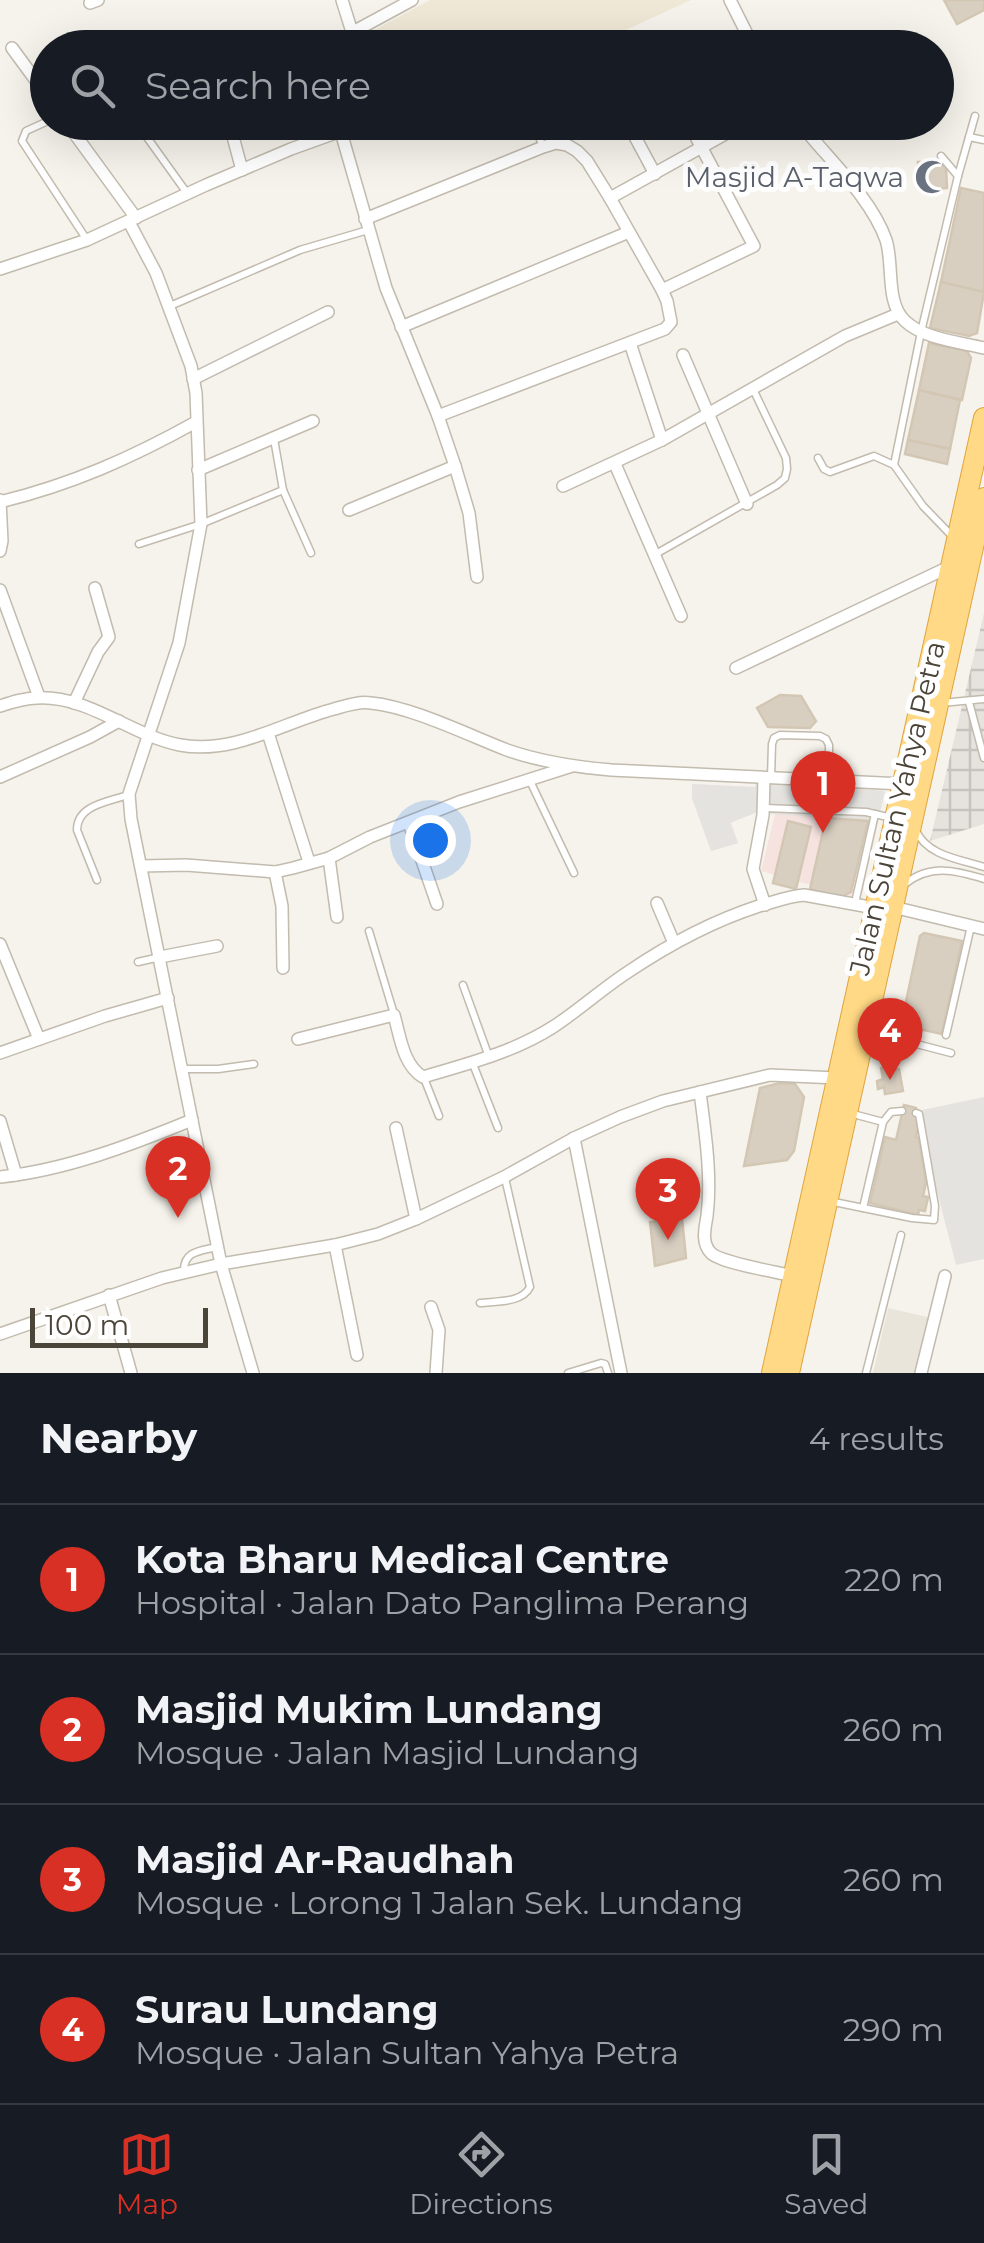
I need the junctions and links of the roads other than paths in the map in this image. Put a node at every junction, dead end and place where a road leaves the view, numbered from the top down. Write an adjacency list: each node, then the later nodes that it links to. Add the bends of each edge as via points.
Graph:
1 (342, 0): 4 (street)
2 (412, 0): 5 (street)
3 (730, 0): 6 (street)
4 (351, 30)
5 (356, 30)
6 (745, 30)
7 (12, 48): 8 (street)
8 (30, 72)
9 (975, 116): 11 (lane)
10 (30, 129): 34 (lane, via 22,141)
11 (969, 137): 22 (lane); 28 (lane)
12 (78, 140): 31 (street)
13 (149, 140): 29 (lane)
14 (234, 140): 26 (street)
15 (317, 140): 26 (street)
16 (343, 140): 32 (street)
17 (540, 140): 23 (lane)
18 (637, 140): 27 (street)
19 (698, 140): 24 (street)
20 (716, 140): 24 (street)
21 (814, 140): 39 (street, via 878,223 890,254)
22 (984, 140)
23 (543, 147): 30 (street, via 577,150); 32 (street)
24 (702, 148): 27 (street); 36 (street, via 754,246)
25 (941, 156): 28 (lane)
26 (242, 170): 29 (street)
27 (655, 174): 30 (street)
28 (958, 176): 41 (lane)
29 (188, 194): 31 (street)
30 (610, 198): 33 (street)
31 (132, 220): 34 (street); 37 (street)
32 (366, 224): 37 (lane); 40 (street)
33 (629, 232): 36 (street); 40 (street)
34 (87, 240): 35 (street)
35 (0, 269)
36 (662, 290): 42 (street, via 666,329)
37 (169, 306): 45 (street)
38 (328, 312): 45 (street)
39 (898, 314): 41 (street); 46 (street)
40 (400, 328): 48 (street)
41 (920, 332): 43 (street); 57 (lane)
42 (630, 343): 48 (street); 53 (street)
43 (984, 348)
44 (683, 355): 47 (street)
45 (193, 379): 50 (street)
46 (752, 389): 47 (street); 63 (lane, via 787,469 777,485)
47 (708, 415): 53 (street); 63 (street)
48 (438, 416): 56 (street)
49 (984, 418): 67 (highway, Jalan Sultan Yahya Petra)
50 (196, 422): 58 (street); 62 (street, via 79,479)
51 (313, 422): 52 (street)
52 (274, 438): 58 (street); 60 (lane)
53 (662, 440): 55 (street)
54 (818, 458): 57 (lane, via 832,472 874,456)
55 (615, 464): 59 (street); 70 (street)
56 (455, 466): 64 (street); 72 (street)
57 (894, 466): 67 (lane, via 922,506)
58 (198, 470): 65 (street)
59 (564, 486)
60 (283, 490): 65 (lane); 69 (lane)
61 (984, 498): 67 (highway, Jalan Sultan Yahya Petra)
62 (0, 502): 68 (street)
63 (747, 504): 70 (lane)
64 (349, 510)
65 (201, 524): 66 (lane); 85 (street, via 179,642)
66 (139, 544)
67 (971, 547): 71 (highway, Jalan Sultan Yahya Petra); 80 (highway, Jalan Sultan Yahya Petra)
68 (0, 551)
69 (310, 553)
70 (654, 555): 75 (street)
71 (951, 566): 76 (street); 92 (highway, Jalan Sultan Yahya Petra)
72 (478, 577)
73 (96, 588): 81 (street, via 109,638)
74 (0, 590): 77 (street)
75 (680, 616)
76 (736, 668)
77 (39, 697): 81 (street); 82 (street)
78 (984, 699): 79 (lane)
79 (970, 702): 80 (lane); 86 (lane)
80 (938, 703): 95 (highway, Jalan Sultan Yahya Petra)
81 (74, 704): 83 (street)
82 (0, 706)
83 (118, 721): 85 (street); 88 (street)
84 (268, 733): 85 (street, via 202,748); 87 (street, via 369,702); 98 (street)
85 (148, 735): 93 (street)
86 (984, 758)
87 (572, 766): 89 (street); 91 (street)
88 (0, 777)
89 (768, 778): 90 (street); 90 (lane, via 774,738 820,736 829,745); 94 (street)
90 (829, 780): 92 (street)
91 (530, 781): 96 (street); 102 (lane)
92 (902, 784): 95 (highway, Jalan Sultan Yahya Petra)
93 (129, 794): 99 (street); 104 (lane, via 86,810 77,821)
94 (764, 808): 95 (lane); 107 (street, via 753,869)
95 (894, 818): 100 (lane, via 934,851); 108 (highway, Jalan Sultan Yahya Petra)
96 (410, 823): 97 (street); 106 (street)
97 (328, 858): 98 (street); 109 (street)
98 (309, 862): 101 (street)
99 (142, 866): 101 (street); 115 (street)
100 (984, 867)
101 (274, 872): 117 (street)
102 (574, 873)
103 (984, 879): 108 (lane, via 928,871)
104 (97, 880)
105 (656, 903): 113 (street)
106 (437, 904)
107 (765, 904): 108 (street, via 804,895); 113 (street)
108 (879, 904): 110 (street); 121 (highway, Jalan Sultan Yahya Petra); 132 (highway, Jalan Sultan Yahya Petra)
109 (338, 917)
110 (977, 928): 122 (lane)
111 (369, 931): 120 (lane)
112 (0, 944): 123 (street)
113 (674, 944): 127 (street, via 554,1026)
114 (217, 946): 115 (street)
115 (160, 957): 116 (lane); 119 (street)
116 (138, 962)
117 (283, 968)
118 (463, 985): 127 (lane)
119 (168, 998): 123 (street); 130 (street)
120 (394, 1015): 124 (street); 131 (street, via 413,1071)
121 (865, 1030): 126 (lane); 135 (highway, Jalan Sultan Yahya Petra)
122 (946, 1035)
123 (40, 1038): 125 (street)
124 (298, 1039)
125 (0, 1053)
126 (951, 1053)
127 (488, 1057): 128 (street)
128 (472, 1062): 131 (street); 142 (lane)
129 (254, 1064): 130 (lane)
130 (182, 1070): 138 (street)
131 (423, 1077): 137 (lane)
132 (837, 1078): 133 (street, via 776,1074); 155 (highway, Jalan Sultan Yahya Petra)
133 (700, 1092): 143 (street); 155 (street, via 708,1248 719,1258)
134 (902, 1110): 140 (lane)
135 (847, 1112): 140 (lane); 147 (highway, Jalan Sultan Yahya Petra)
136 (916, 1114): 148 (lane, via 934,1220)
137 (439, 1116)
138 (192, 1120): 144 (street); 152 (street)
139 (0, 1121): 144 (street)
140 (882, 1122): 148 (lane)
141 (396, 1128): 149 (street)
142 (498, 1128)
143 (574, 1138): 146 (street); 167 (street)
144 (16, 1176): 145 (street)
145 (0, 1177)
146 (504, 1177): 149 (street); 158 (lane, via 530,1287 517,1298)
147 (827, 1201): 148 (lane); 169 (highway, Jalan Sultan Yahya Petra)
148 (863, 1208)
149 (416, 1218): 151 (street)
150 (901, 1236): 170 (lane)
151 (335, 1245): 153 (street); 161 (street)
152 (218, 1247): 153 (street); 154 (lane, via 187,1257)
153 (221, 1264): 154 (street); 163 (street)
154 (184, 1272): 157 (street)
155 (793, 1276): 168 (highway, Jalan Sultan Yahya Petra)
156 (945, 1276): 171 (street)
157 (109, 1295): 160 (street); 162 (street)
158 (480, 1303)
159 (431, 1307): 164 (street, via 439,1330)
160 (0, 1334)
161 (357, 1355)
162 (131, 1373)
163 (253, 1373)
164 (436, 1373)
165 (568, 1373): 166 (lane, via 602,1362)
166 (608, 1373)
167 (620, 1373)
168 (772, 1373)
169 (788, 1373)
170 (866, 1373)
171 (921, 1373)

